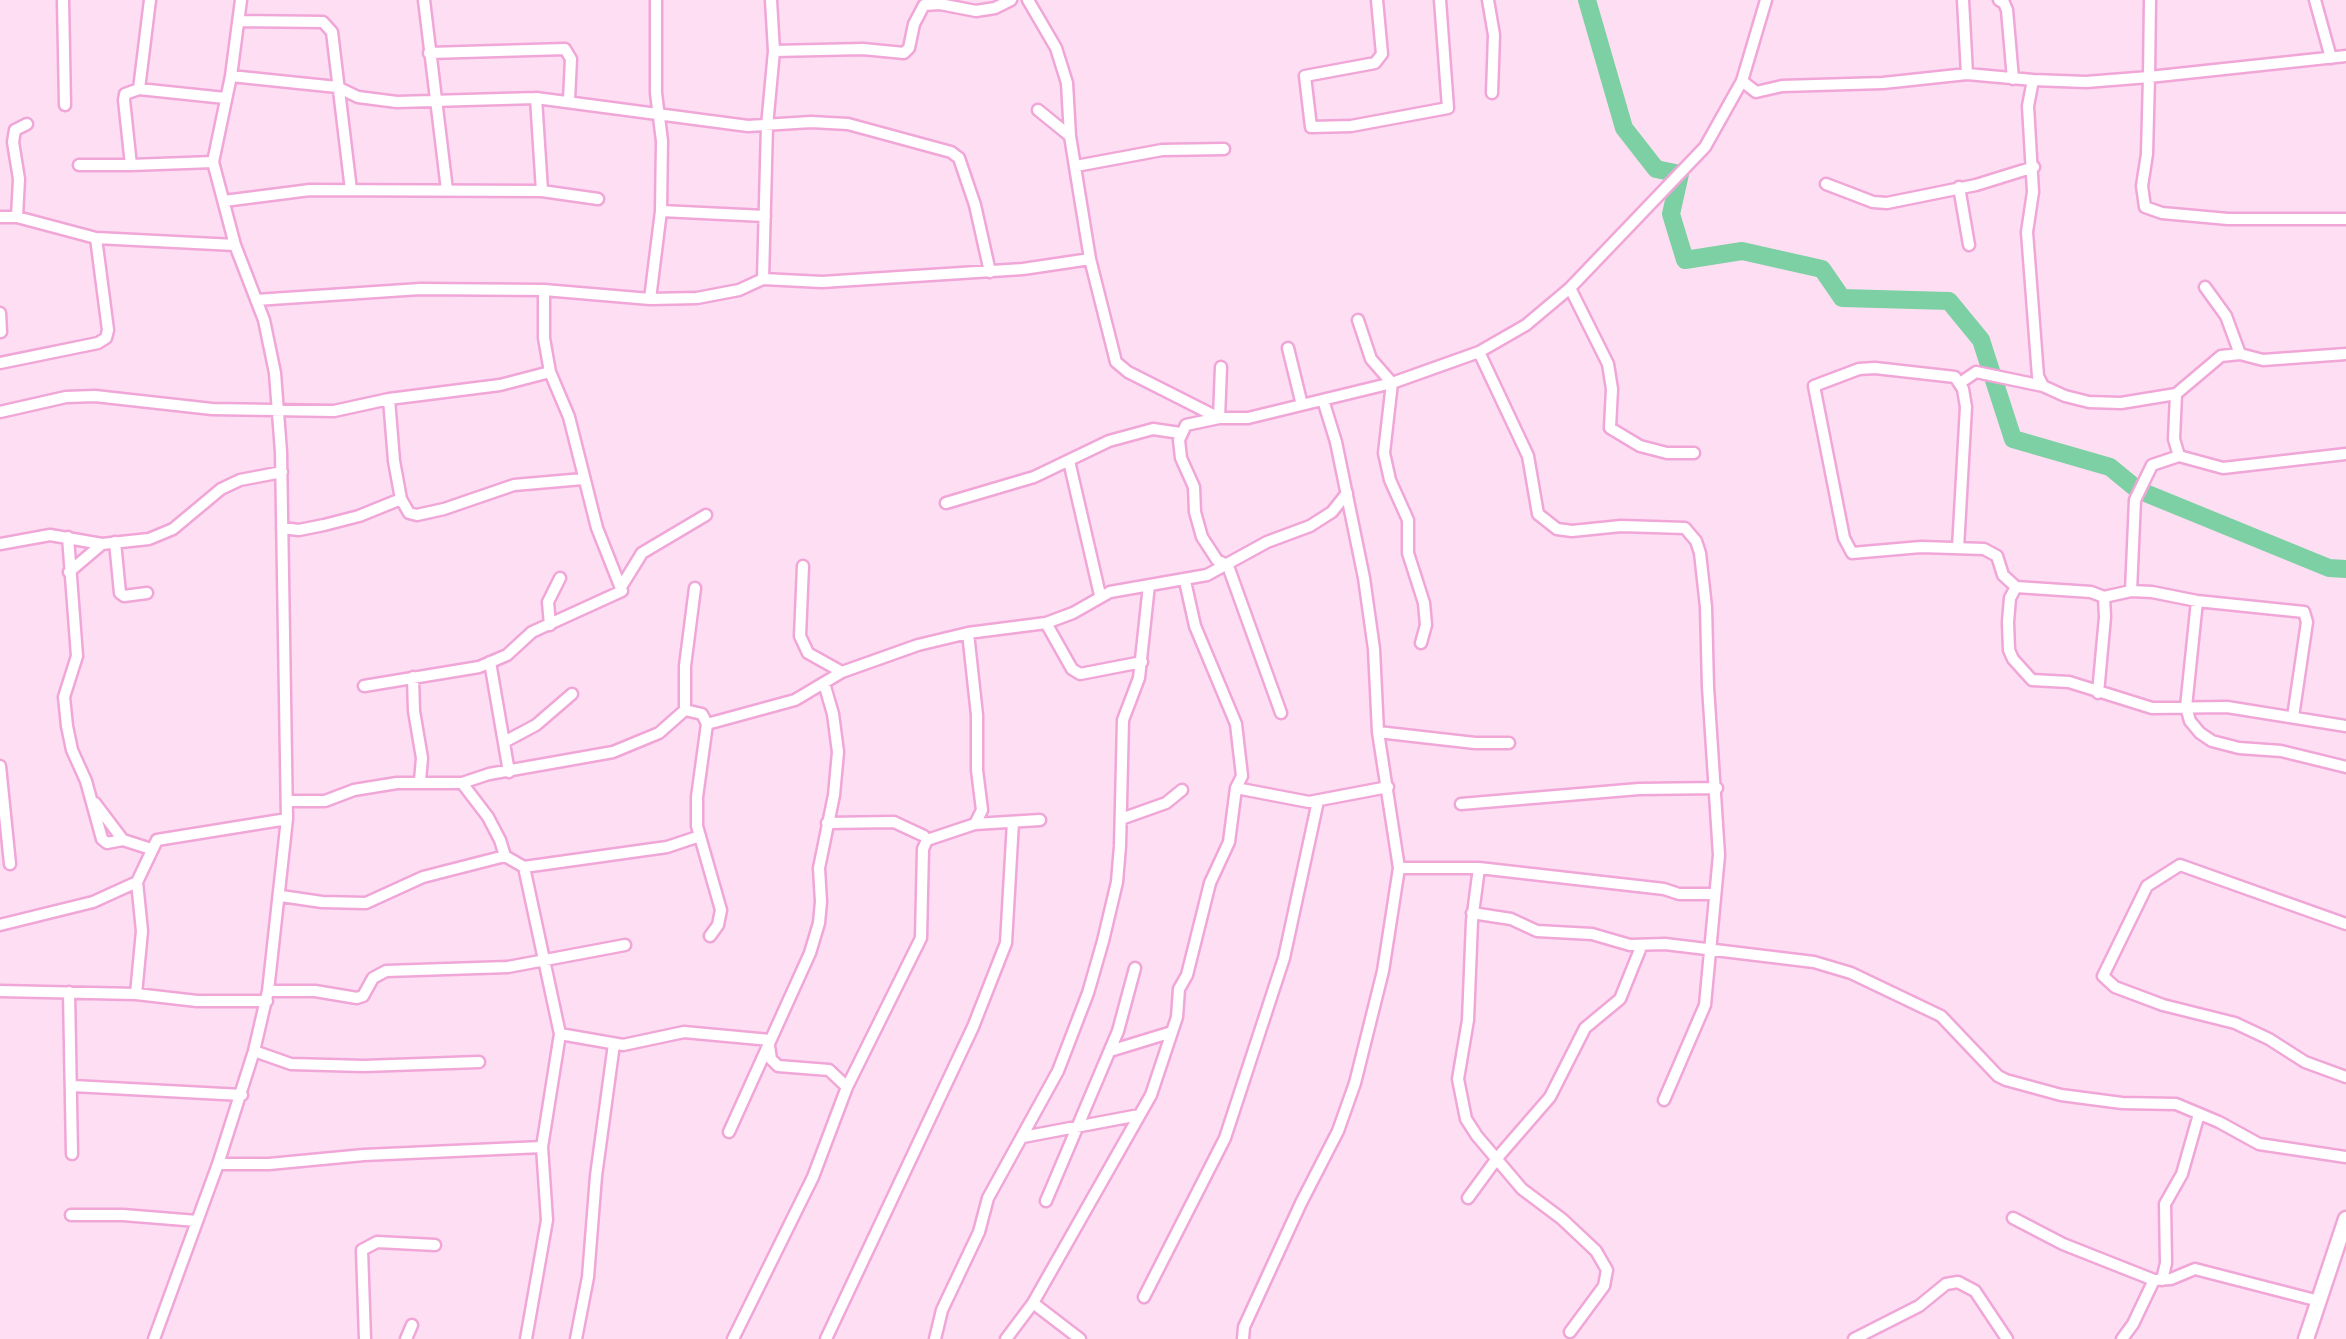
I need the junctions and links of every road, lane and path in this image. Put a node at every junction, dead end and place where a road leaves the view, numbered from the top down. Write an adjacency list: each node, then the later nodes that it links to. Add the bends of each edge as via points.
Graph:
1 (62, 0): 35 (street)
2 (150, 0): 29 (street)
3 (241, 0): 17 (street)
4 (424, 0): 19 (street)
5 (656, 0): 37 (street)
6 (772, 0): 18 (street)
7 (1011, 0): 18 (street, via 976,11 924,5 904,53)
8 (1028, 0): 40 (street, via 1056,48)
9 (1377, 0): 10 (street, via 1382,54 1376,63 1305,76 1311,127 1448,108)
10 (1440, 0)
11 (1488, 0): 30 (street)
12 (1766, 0): 27 (street)
13 (1964, 0): 22 (street)
14 (1998, 0): 25 (street, via 2007,10)
15 (2150, 0): 24 (street)
16 (2315, 0): 21 (street)
17 (239, 21): 23 (street); 28 (street, via 323,22 332,32)
18 (774, 51): 39 (street)
19 (429, 53): 33 (street, via 565,50 572,59); 34 (street)
20 (2346, 56): 21 (street)
21 (2331, 58): 24 (street)
22 (1967, 74): 25 (street); 27 (street, via 1756,92)
23 (231, 76): 28 (street); 31 (street)
24 (2149, 78): 26 (street); 58 (street, via 2145,206 2228,219)
25 (2013, 79): 26 (street)
26 (2032, 80): 46 (street)
27 (1742, 81): 66 (street, via 1687,168)
28 (337, 87): 34 (street, via 358,97); 49 (street)
29 (139, 89): 31 (street); 44 (street, via 124,100)
30 (1492, 93)
31 (225, 98): 42 (street)
32 (536, 98): 33 (street); 34 (street); 51 (street)
33 (569, 100): 37 (street)
34 (435, 103): 50 (street)
35 (65, 105)
36 (1038, 110): 40 (street)
37 (661, 116): 39 (street); 54 (street)
38 (27, 124): 57 (street, via 15,130 13,142)
39 (767, 126): 55 (street); 63 (street, via 848,124 951,152 965,171)
40 (1070, 136): 45 (street)
41 (1224, 149): 45 (street, via 1162,150)
42 (212, 162): 44 (street); 53 (street)
43 (79, 165): 44 (street)
44 (131, 165)
45 (1076, 166): 62 (street)
46 (2034, 166): 48 (street); 82 (street, via 2028,252)
47 (1826, 184): 48 (street, via 1887,203)
48 (1959, 187): 61 (street)
49 (351, 190): 50 (street); 53 (street)
50 (448, 190): 51 (street)
51 (542, 191): 52 (street)
52 (598, 199)
53 (224, 201): 60 (street)
54 (661, 211): 55 (street); 68 (street)
55 (766, 216): 64 (street)
56 (0, 217): 57 (street)
57 (17, 217): 59 (street)
58 (2346, 219)
59 (96, 238): 60 (street); 77 (street, via 106,338)
60 (235, 245): 69 (street)
61 (1969, 245)
62 (1090, 259): 63 (street); 89 (street, via 1116,362)
63 (990, 272): 64 (street)
64 (762, 280): 68 (street, via 718,295)
65 (2205, 287): 75 (street, via 2226,316)
66 (1570, 288): 74 (street, via 1526,326); 91 (street, via 1608,364 1610,428 1640,446)
67 (544, 290): 68 (street); 69 (street, via 420,289); 79 (street)
68 (650, 299)
69 (256, 300): 88 (street, via 270,339)
70 (0, 313): 72 (street)
71 (1358, 320): 81 (street, via 1371,359)
72 (1, 332)
73 (1288, 348): 86 (street)
74 (1479, 352): 81 (street); 149 (street, via 1528,456 1538,514 1557,529 1671,526 1686,528 1696,541)
75 (2240, 354): 76 (street, via 2263,360); 83 (street, via 2221,356)
76 (2346, 354)
77 (0, 363)
78 (1221, 367): 89 (street)
79 (550, 372): 84 (street, via 500,386); 96 (street)
80 (1960, 383): 82 (street, via 1976,372); 106 (street, via 1966,406); 106 (street, via 1944,373 1875,368 1814,386 1852,553)
81 (1392, 384): 85 (street); 124 (street, via 1384,453 1408,520 1408,552 1424,604)
82 (2043, 386): 83 (street, via 2104,404)
83 (2176, 394): 93 (street)
84 (389, 399): 88 (street); 98 (street)
85 (1323, 400): 86 (street); 97 (street)
86 (1302, 405): 89 (street)
87 (0, 412): 88 (street, via 95,396)
88 (279, 413): 95 (street)
89 (1219, 418): 90 (street, via 1193,422)
90 (1180, 433): 94 (street, via 1153,429); 108 (street, via 1202,537)
91 (1694, 452)
92 (2346, 454): 93 (street, via 2223,468)
93 (2179, 456): 116 (street, via 2152,465 2138,490)
94 (1069, 461): 99 (street); 118 (street)
95 (282, 472): 101 (street); 103 (street, via 222,489 164,533)
96 (583, 479): 98 (street, via 514,486 418,515); 113 (street)
97 (1348, 493): 108 (street, via 1310,526); 139 (street, via 1370,612)
98 (401, 499): 101 (street, via 324,525)
99 (946, 503)
100 (706, 515): 113 (street, via 642,553)
101 (282, 528): 151 (street)
102 (68, 537): 104 (street); 105 (street); 109 (street)
103 (115, 542): 105 (street); 117 (street, via 120,593)
104 (0, 544)
105 (102, 544): 109 (street)
106 (1958, 548): 114 (street, via 1994,552 2002,575)
107 (803, 566): 127 (street, via 800,636 808,653)
108 (1228, 566): 111 (street); 135 (street)
109 (69, 572): 162 (street, via 77,656 64,697 72,750 102,839)
110 (560, 578): 122 (street, via 548,602)
111 (1184, 581): 112 (street); 148 (street, via 1195,626 1236,724 1242,776)
112 (1150, 585): 118 (street); 126 (street)
113 (621, 586): 122 (street)
114 (2016, 587): 119 (street); 131 (street, via 2008,622 2013,660 2032,680 2069,682)
115 (695, 588): 134 (street)
116 (2131, 591): 119 (street); 120 (street)
117 (146, 593)
118 (1100, 594): 121 (street)
119 (2104, 597): 131 (street)
120 (2197, 601): 133 (street); 136 (street, via 2304,612)
121 (1046, 623): 123 (street); 126 (street, via 1080,674)
122 (550, 625): 125 (street)
123 (968, 633): 127 (street); 159 (street, via 982,810)
124 (1421, 643)
125 (490, 662): 128 (street); 140 (street)
126 (1142, 662): 155 (street, via 1121,730)
127 (842, 672): 129 (street)
128 (414, 677): 130 (street); 145 (street)
129 (824, 682): 137 (street, via 795,700); 158 (street, via 838,752)
130 (364, 686)
131 (2098, 693): 133 (street, via 2152,708)
132 (572, 694): 140 (street)
133 (2186, 707): 136 (street); 143 (street, via 2190,721 2212,740)
134 (684, 710): 137 (street, via 702,714); 144 (street, via 659,734 613,752)
135 (1281, 713)
136 (2293, 717): 138 (street)
137 (707, 724): 160 (street, via 697,797)
138 (2346, 726)
139 (1378, 732): 141 (street); 147 (street)
140 (506, 740): 144 (street)
141 (1509, 742)
142 (0, 766): 164 (street)
143 (2346, 767)
144 (509, 772): 146 (street)
145 (420, 781): 146 (street); 151 (street, via 325,801)
146 (462, 783): 163 (street, via 488,817)
147 (1388, 787): 152 (street); 166 (street)
148 (1236, 788): 152 (street); 184 (street, via 1229,842 1210,883)
149 (1717, 788): 153 (street); 169 (street)
150 (1182, 790): 155 (street)
151 (288, 801): 154 (street)
152 (1318, 801): 214 (street, via 1284,958 1224,1138)
153 (1461, 804)
154 (287, 819): 162 (street, via 156,840); 170 (street)
155 (1121, 819): 200 (street, via 1117,882 1088,993)
156 (1040, 820): 157 (street)
157 (1013, 822): 159 (street); 226 (street, via 1006,943)
158 (827, 823): 161 (street, via 894,822); 186 (street, via 819,923)
159 (975, 824): 193 (street, via 926,840 921,938)
160 (700, 836): 165 (street); 174 (street, via 721,899)
161 (924, 836)
162 (151, 849): 168 (street)
163 (505, 856): 165 (street); 170 (street, via 424,878 366,903)
164 (10, 864)
165 (524, 867): 178 (street)
166 (1399, 868): 167 (street); 219 (street, via 1355,1083)
167 (1478, 868): 169 (street); 171 (street)
168 (137, 882): 173 (street, via 74,908); 182 (street, via 142,931)
169 (1713, 894): 177 (street)
170 (281, 896): 183 (street)
171 (1472, 913): 176 (street); 203 (street, via 1458,1080 1470,1128)
172 (2346, 924): 191 (street, via 2180,865 2147,886 2104,976 2163,1005 2234,1024)
173 (0, 925)
174 (710, 936)
175 (624, 945): 178 (street)
176 (1641, 947): 177 (street); 203 (street, via 1620,999 1585,1028 1550,1098)
177 (1708, 950): 195 (street, via 1705,1006); 196 (street, via 1802,958 1851,973 1942,1016 2006,1080 2122,1103 2176,1104)
178 (546, 960): 183 (street, via 386,971 357,998 316,992); 185 (street)
179 (1135, 968): 189 (street)
180 (0, 991): 181 (street)
181 (69, 992): 182 (street); 192 (street)
182 (136, 994): 183 (street, via 197,1001)
183 (267, 996): 188 (street)
184 (1172, 1032): 189 (street); 197 (street)
185 (560, 1034): 187 (street); 201 (street)
186 (770, 1040): 187 (street, via 684,1032); 193 (street, via 778,1066 829,1070); 199 (street)
187 (614, 1044): 224 (street)
188 (254, 1051): 190 (street, via 291,1064); 194 (street)
189 (1110, 1051): 198 (street)
190 (480, 1062)
191 (2346, 1077)
192 (73, 1086): 194 (street); 202 (street)
193 (847, 1087): 225 (street, via 813,1178)
194 (242, 1095): 205 (street)
195 (1664, 1100)
196 (2199, 1114): 204 (street, via 2259,1144); 213 (street, via 2182,1174 2165,1204 2166,1263)
197 (1139, 1115): 198 (street); 216 (street)
198 (1080, 1124): 200 (street); 207 (street)
199 (730, 1132)
200 (1023, 1136): 227 (street, via 988,1198)
201 (542, 1147): 205 (street); 223 (street, via 546,1220)
202 (72, 1154)
203 (1498, 1157): 206 (street); 218 (street, via 1522,1189 1596,1251 1607,1270 1604,1286)
204 (2346, 1157)
205 (218, 1164): 211 (street)
206 (1468, 1198)
207 (1046, 1201)
208 (71, 1216): 211 (street)
209 (2013, 1218): 213 (street)
210 (2346, 1219): 215 (street)
211 (196, 1221): 220 (street)
212 (435, 1245): 221 (street, via 377,1242 362,1250)
213 (2158, 1280): 215 (street, via 2195,1269); 232 (street)
214 (1144, 1297)
215 (2319, 1300): 233 (street)
216 (1033, 1303): 228 (street); 229 (street)
217 (412, 1325): 222 (street)
218 (1570, 1332)
219 (1241, 1335)
220 (158, 1338)
221 (365, 1339)
222 (406, 1339)
223 (526, 1339)
224 (576, 1339)
225 (733, 1339)
226 (826, 1339)
227 (935, 1339)
228 (1006, 1339)
229 (1080, 1339)
230 (1854, 1339): 231 (street, via 1958,1282 1976,1291)
231 (2006, 1339)
232 (2122, 1339)
233 (2306, 1339)

